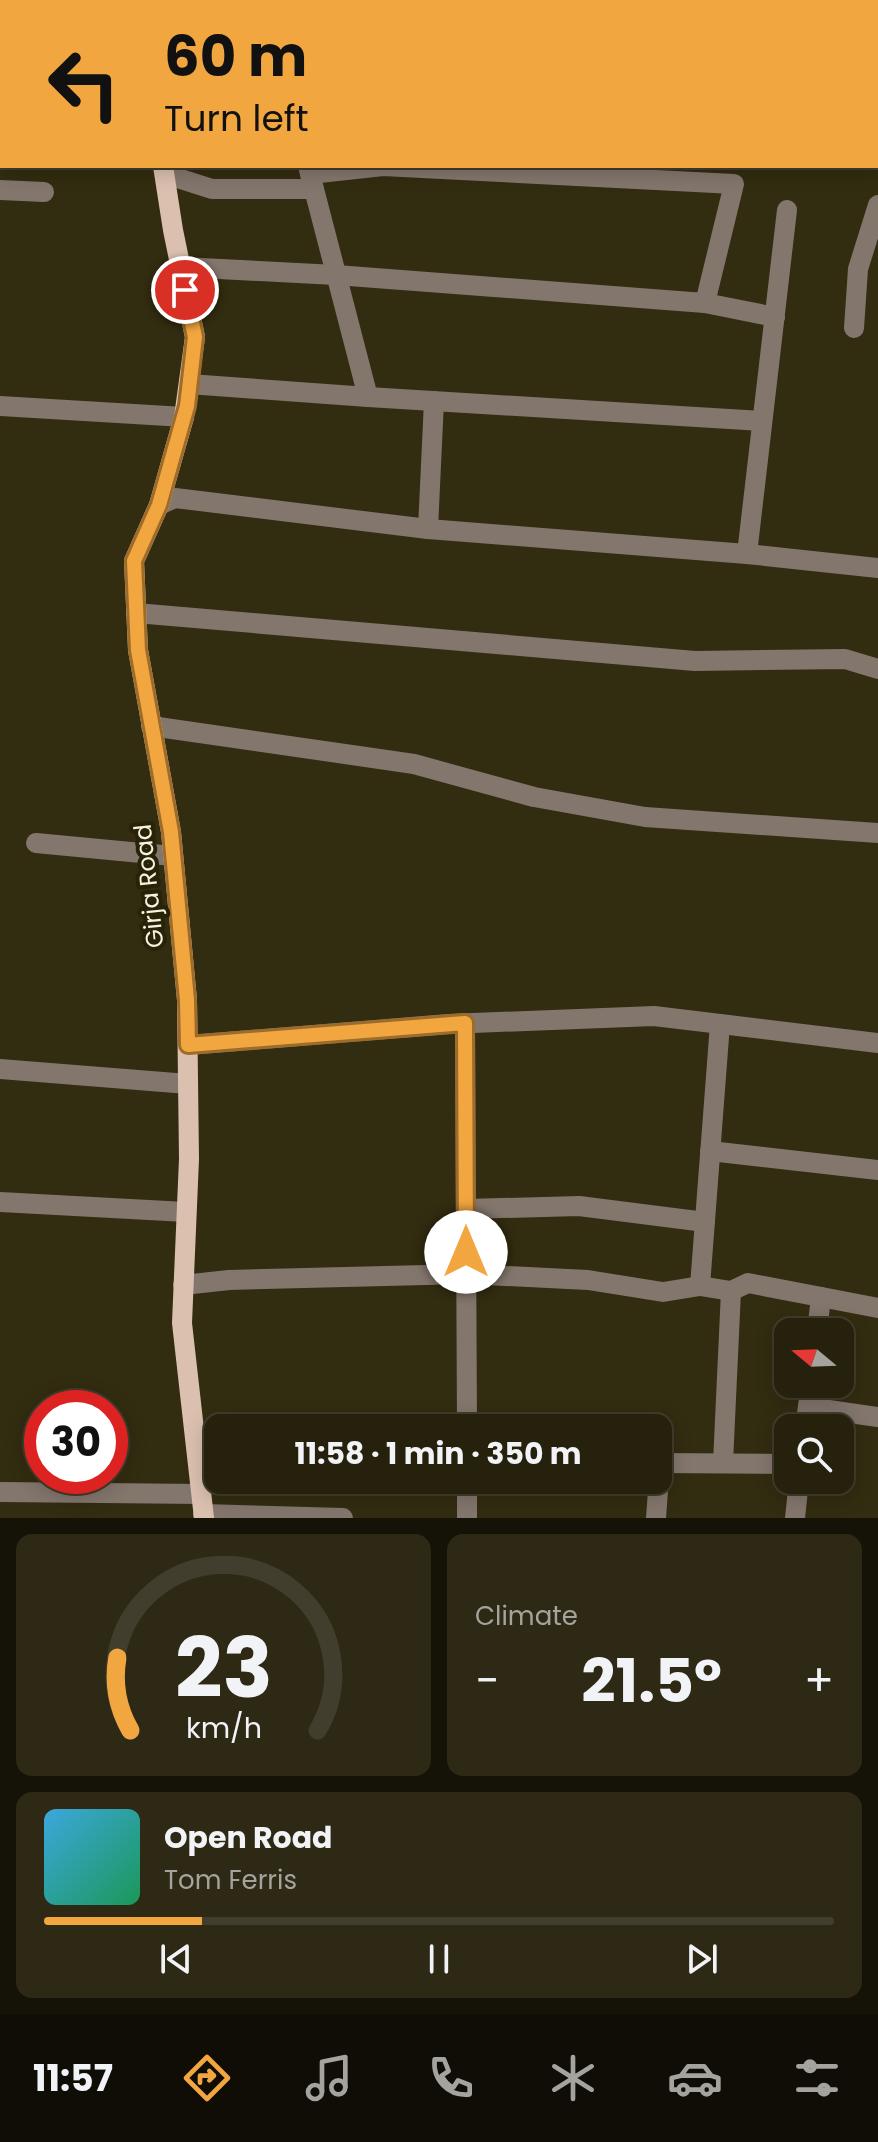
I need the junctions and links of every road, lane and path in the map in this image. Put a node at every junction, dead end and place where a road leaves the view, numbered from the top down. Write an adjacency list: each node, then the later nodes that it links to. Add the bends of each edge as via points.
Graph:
1 (369, 168): 4 (street)
2 (422, 168): 11 (street, via 734,184)
3 (164, 170): 4 (street, via 212,189); 9 (main road, Girja Road)
4 (311, 176): 10 (street)
5 (0, 190): 6 (street)
6 (44, 192)
7 (878, 205): 13 (street, via 858,269)
8 (787, 210): 12 (street)
9 (181, 267): 10 (street); 14 (main road, Girja Road, via 195,337)
10 (336, 275): 11 (street); 15 (street)
11 (705, 303): 12 (street)
12 (775, 317): 19 (street)
13 (854, 328)
14 (189, 384): 15 (street); 18 (main road, Girja Road)
15 (368, 397): 16 (street)
16 (434, 401): 19 (street); 21 (street)
17 (0, 406): 18 (street)
18 (184, 417): 20 (main road, Girja Road)
19 (762, 421): 22 (street)
20 (159, 505): 21 (street, via 175,498); 24 (main road, Girja Road, via 134,561)
21 (428, 529): 22 (street)
22 (747, 554): 23 (street)
23 (878, 568)
24 (136, 613): 25 (street, via 695,661 845,659); 26 (main road, Girja Road)
25 (878, 669)
26 (151, 726): 27 (street, via 414,764 534,797 645,817); 29 (main road, Girja Road)
27 (878, 833)
28 (36, 843): 29 (street)
29 (173, 856): 33 (main road, Girja Road)
30 (465, 1023): 31 (street, via 654,1016); 33 (street); 39 (street)
31 (720, 1024): 32 (street); 36 (street)
32 (878, 1043)
33 (188, 1045): 35 (main road, Girja Road)
34 (0, 1069): 35 (street)
35 (188, 1084): 40 (main road, Girja Road)
36 (710, 1151): 37 (street); 41 (street)
37 (878, 1170)
38 (0, 1202): 40 (street)
39 (466, 1209): 41 (street, via 579,1206); 42 (street)
40 (186, 1212): 43 (main road, Girja Road)
41 (705, 1222): 44 (street)
42 (466, 1274): 43 (street); 44 (street, via 588,1280 663,1292); 51 (street)
43 (183, 1285): 61 (main road, Girja Road, via 182,1323)
44 (700, 1286): 45 (street)
45 (731, 1291): 46 (street, via 748,1283); 55 (street)
46 (821, 1297): 47 (street); 48 (street)
47 (878, 1308)
48 (819, 1318)
49 (809, 1398): 50 (street)
50 (808, 1407): 52 (street); 53 (street)
51 (467, 1414)
52 (807, 1414)
53 (878, 1417)
54 (672, 1463): 55 (street)
55 (723, 1463): 56 (street)
56 (774, 1464)
57 (0, 1492): 61 (street)
58 (467, 1494): 63 (street)
59 (657, 1494): 64 (street)
60 (798, 1494): 65 (street)
61 (203, 1509): 62 (street)
62 (343, 1518)
63 (467, 1518)
64 (656, 1518)
65 (795, 1518)

